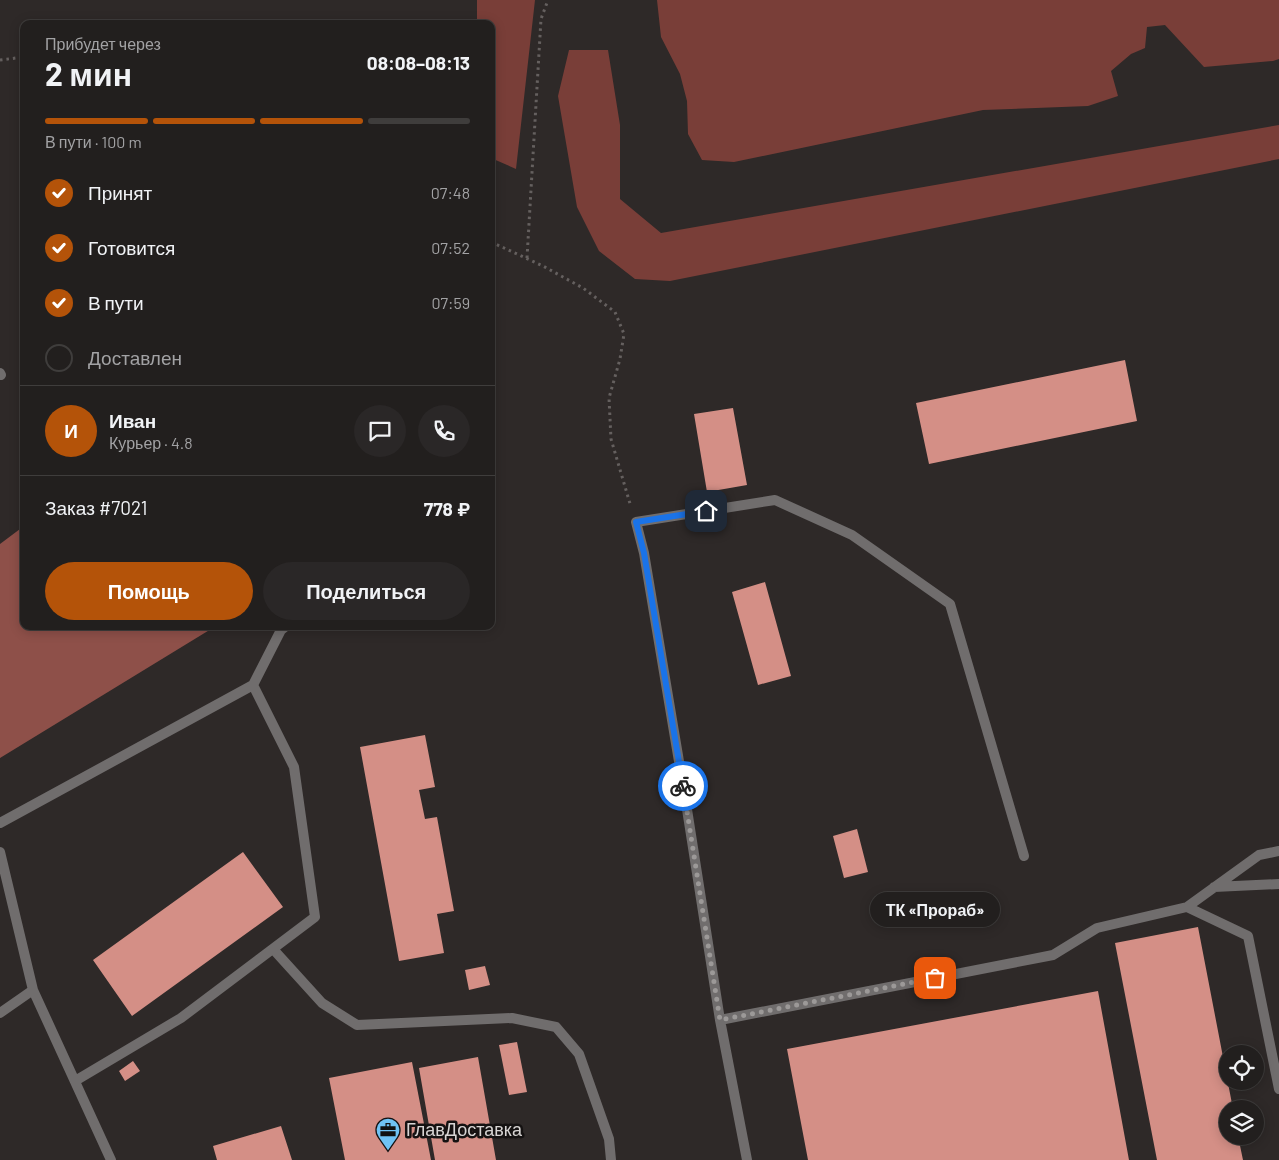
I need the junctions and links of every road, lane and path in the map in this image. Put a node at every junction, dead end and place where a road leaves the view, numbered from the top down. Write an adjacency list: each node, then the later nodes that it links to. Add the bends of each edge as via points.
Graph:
1 (548, 0): 5 (path, via 541,19)
2 (20, 58): 3 (path)
3 (0, 60)
4 (495, 244): 5 (path)
5 (527, 258): 6 (path, via 584,288 615,312 624,334 609,398 611,439)
6 (636, 522): 12 (lane, via 775,500 852,535 950,604); 19 (lane, via 646,563)
7 (281, 630): 8 (lane)
8 (253, 685): 9 (lane); 16 (lane, via 294,767 315,917)
9 (0, 823)
10 (1279, 851): 14 (lane, via 1259,854)
11 (0, 852): 17 (lane)
12 (1024, 856)
13 (1279, 884): 14 (lane)
14 (1214, 887): 15 (lane)
15 (1187, 907): 19 (lane, via 1097,928 1053,955); 21 (lane, via 1248,936)
16 (273, 949): 20 (lane, via 181,1018); 23 (lane, via 322,1002 357,1025 512,1018 556,1026 579,1054 609,1139)
17 (34, 990): 18 (lane); 20 (lane)
18 (0, 1013)
19 (720, 1020): 24 (lane)
20 (75, 1081): 22 (lane)
21 (1279, 1090)
22 (111, 1160)
23 (611, 1160)
24 (747, 1160)

